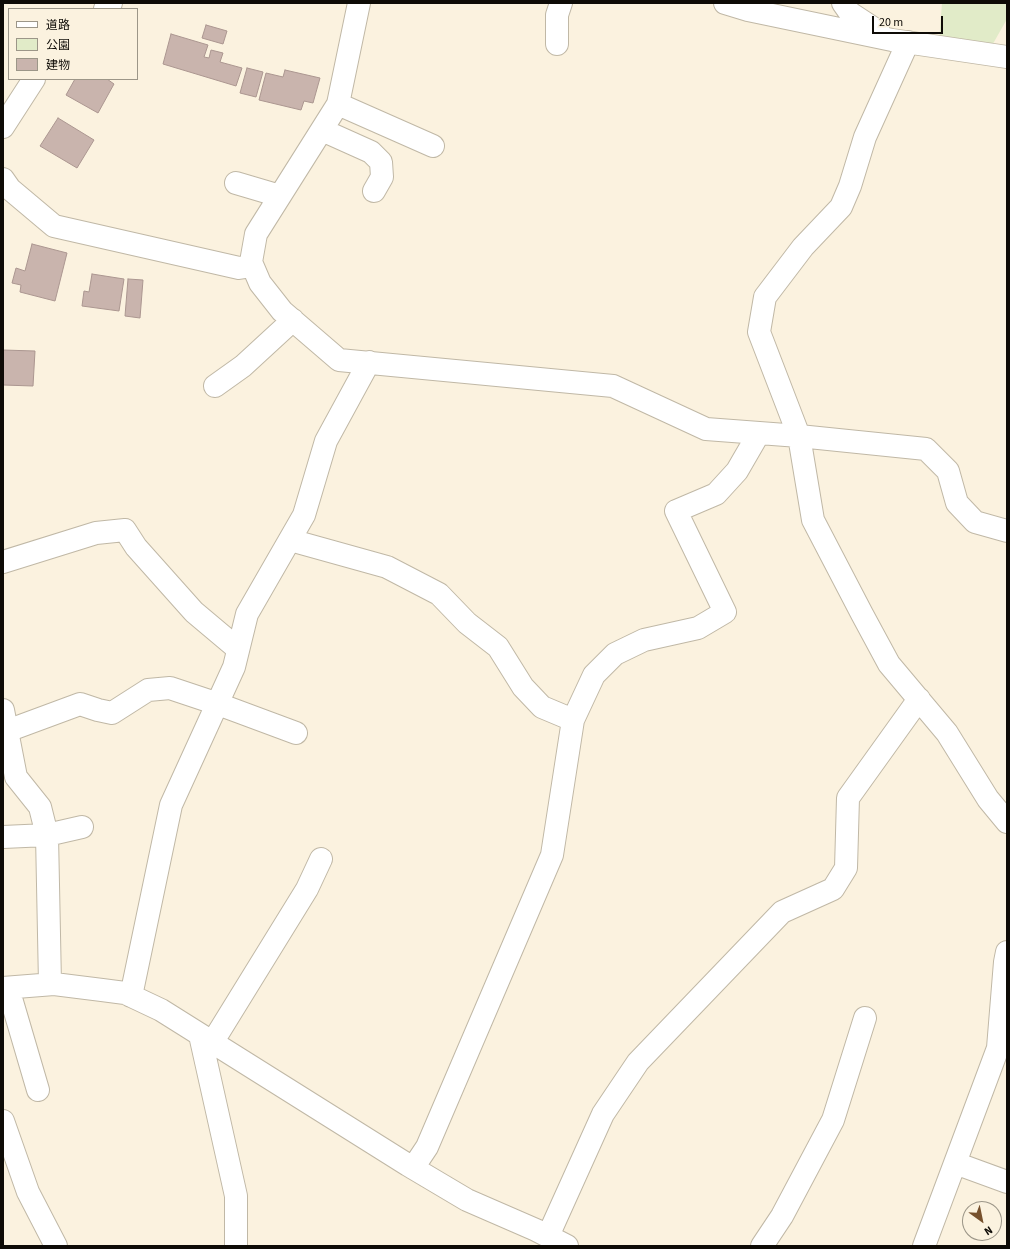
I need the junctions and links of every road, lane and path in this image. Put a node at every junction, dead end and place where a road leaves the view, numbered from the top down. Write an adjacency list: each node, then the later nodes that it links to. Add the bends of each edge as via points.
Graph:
1 (360, 3): 9 (street)
2 (561, 3): 6 (street, via 557,15)
3 (725, 3): 5 (street)
4 (843, 3): 5 (street, via 850,13)
5 (900, 41): 7 (street); 22 (street, via 841,207 803,247 765,297 759,332)
6 (557, 44)
7 (1007, 57)
8 (33, 80): 10 (street)
9 (338, 104): 11 (street); 12 (street)
10 (3, 127)
11 (322, 130): 15 (street, via 371,152 381,162 382,177); 16 (street)
12 (433, 146)
13 (3, 180): 17 (street, via 54,226 239,268)
14 (236, 183): 16 (street)
15 (374, 191)
16 (280, 196): 17 (street, via 256,234)
17 (252, 266): 18 (street, via 260,283 282,311)
18 (293, 320): 19 (street, via 339,360); 20 (street, via 243,366)
19 (369, 362): 21 (street, via 613,386 706,430); 24 (street, via 326,441 304,515)
20 (215, 386)
21 (759, 433): 22 (street); 30 (street, via 736,471 716,494 676,511 725,612 698,628 644,640 615,654 594,675)
22 (799, 436): 23 (street, via 926,449 948,471 957,503 975,522); 27 (street, via 813,520 889,664)
23 (1007, 531)
24 (290, 540): 26 (street, via 247,614); 30 (street, via 388,567 439,594 467,622 498,647 523,687 542,707)
25 (3, 562): 26 (street, via 96,533 126,530 136,547 194,612)
26 (238, 649): 28 (street, via 234,667)
27 (919, 699): 33 (street, via 947,733 988,799); 49 (street, via 848,798 846,868 833,889 782,912 638,1062 603,1114)
28 (218, 704): 31 (street, via 170,688 148,690 112,714 80,704); 32 (street); 41 (street, via 171,805)
29 (3, 710): 31 (street)
30 (573, 720): 47 (street, via 552,855 427,1147)
31 (7, 731): 35 (street, via 16,777 40,807)
32 (296, 733)
33 (1007, 822)
34 (82, 827): 35 (street)
35 (47, 835): 36 (street); 39 (street)
36 (3, 837)
37 (321, 859): 43 (street, via 307,889)
38 (1007, 952): 46 (street, via 998,1048)
39 (50, 984): 40 (street); 41 (street, via 125,993)
40 (5, 988): 44 (street)
41 (131, 996): 43 (street, via 162,1010)
42 (865, 1018): 53 (street, via 833,1120 782,1216)
43 (206, 1039): 47 (street); 51 (street, via 236,1196)
44 (38, 1090)
45 (3, 1121): 50 (street, via 28,1192)
46 (955, 1163): 48 (street); 54 (street)
47 (413, 1168): 49 (street, via 467,1200)
48 (1007, 1182)
49 (548, 1236): 52 (street)
50 (56, 1246)
51 (236, 1246)
52 (567, 1246)
53 (762, 1246)
54 (924, 1246)

